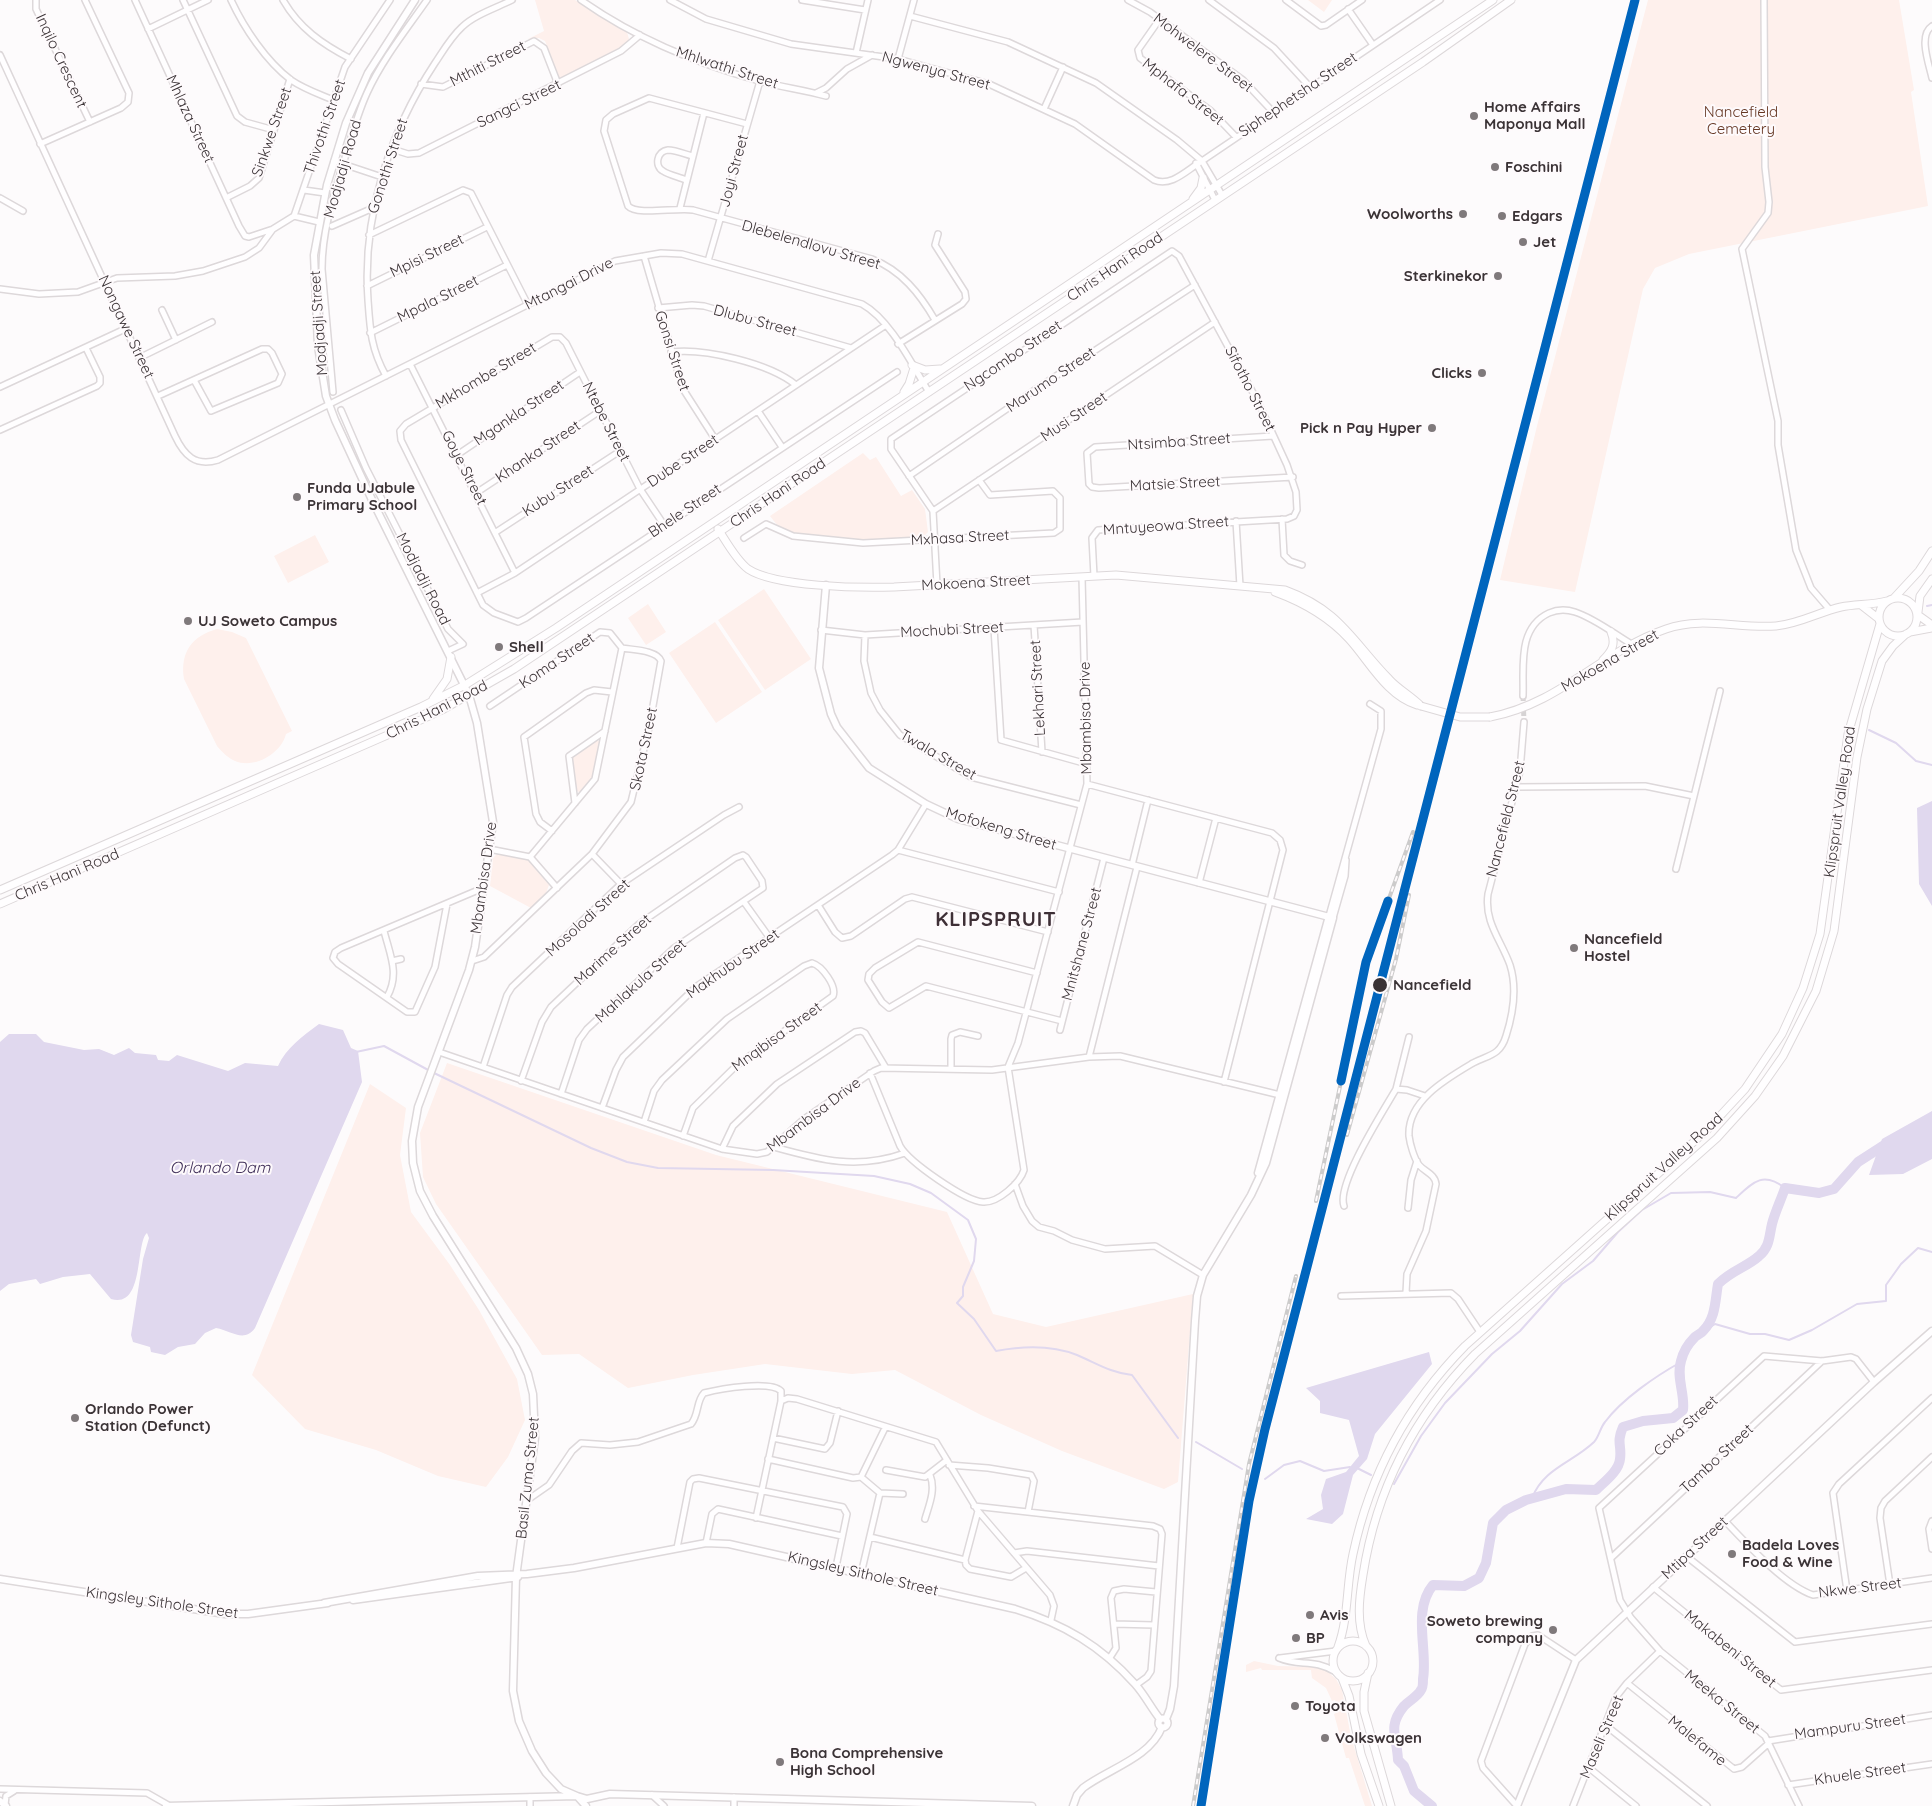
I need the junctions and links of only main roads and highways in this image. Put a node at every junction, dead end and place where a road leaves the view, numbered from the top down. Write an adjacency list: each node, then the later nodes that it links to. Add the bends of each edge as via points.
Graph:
1 (1493, 0): 4 (main road, Chris Hani Road)
2 (1510, 0): 8 (main road, Chris Hani Road)
3 (1203, 178): 4 (main road, via 1201,188)
4 (1188, 205): 5 (main road, Chris Hani Road)
5 (944, 368): 6 (main road, Chris Hani Road); 6 (main road, via 926,370 913,366 909,384)
6 (898, 398): 7 (main road, Chris Hani Road)
7 (714, 523): 8 (main road, Mokoena Street); 20 (main road, Chris Hani Road, via 465,685)
8 (720, 532): 19 (main road, Mokoena Street, bridge, via 743,564 753,572 826,585 866,588 1130,575 1263,588 1292,599 1336,627 1383,681 1411,700 1460,717 1490,717 1531,706); 22 (main road, Chris Hani Road, via 542,651 469,695 399,730)
9 (1932, 551): 11 (main road, via 1919,571)
10 (1932, 579): 13 (main road, via 1920,596)
11 (1890, 600): 12 (main road, Mokoena Street); 13 (main road, via 1904,598 1910,601); 14 (main road, via 1880,609)
12 (1861, 605): 14 (main road); 19 (main road, Mokoena Street, via 1775,626 1710,622 1684,624 1656,633)
13 (1918, 614): 15 (main road); 17 (main road, via 1915,626)
14 (1880, 622): 17 (main road, via 1891,635); 24 (main road, Klipspruit Valley Road, via 1848,734 1820,934 1804,988 1782,1034 1745,1089 1707,1130 1480,1332 1442,1371 1414,1408 1394,1441 1364,1512 1353,1556 1345,1628)
15 (1932, 627): 17 (main road)
16 (1611, 632): 19 (main road, via 1613,646)
17 (1908, 633): 23 (main road, Klipspruit Valley Road, via 1882,661 1867,708 1856,758 1834,931 1816,991 1793,1039 1755,1096 1717,1138 1475,1354 1424,1415 1387,1486 1366,1553 1359,1622)
18 (449, 654): 20 (main road, via 444,686)
19 (1598, 666)
20 (429, 703): 21 (main road, Chris Hani Road)
21 (0, 890)
22 (0, 904)
23 (1366, 1646): 24 (main road, via 1352,1641); 25 (main road, via 1372,1657)
24 (1337, 1649): 26 (main road, via 1333,1661)
25 (1368, 1673): 26 (main road, via 1354,1681); 28 (main road, via 1364,1711)
26 (1339, 1675): 27 (main road, via 1348,1692 1361,1754)
27 (1379, 1806)
28 (1391, 1806)

